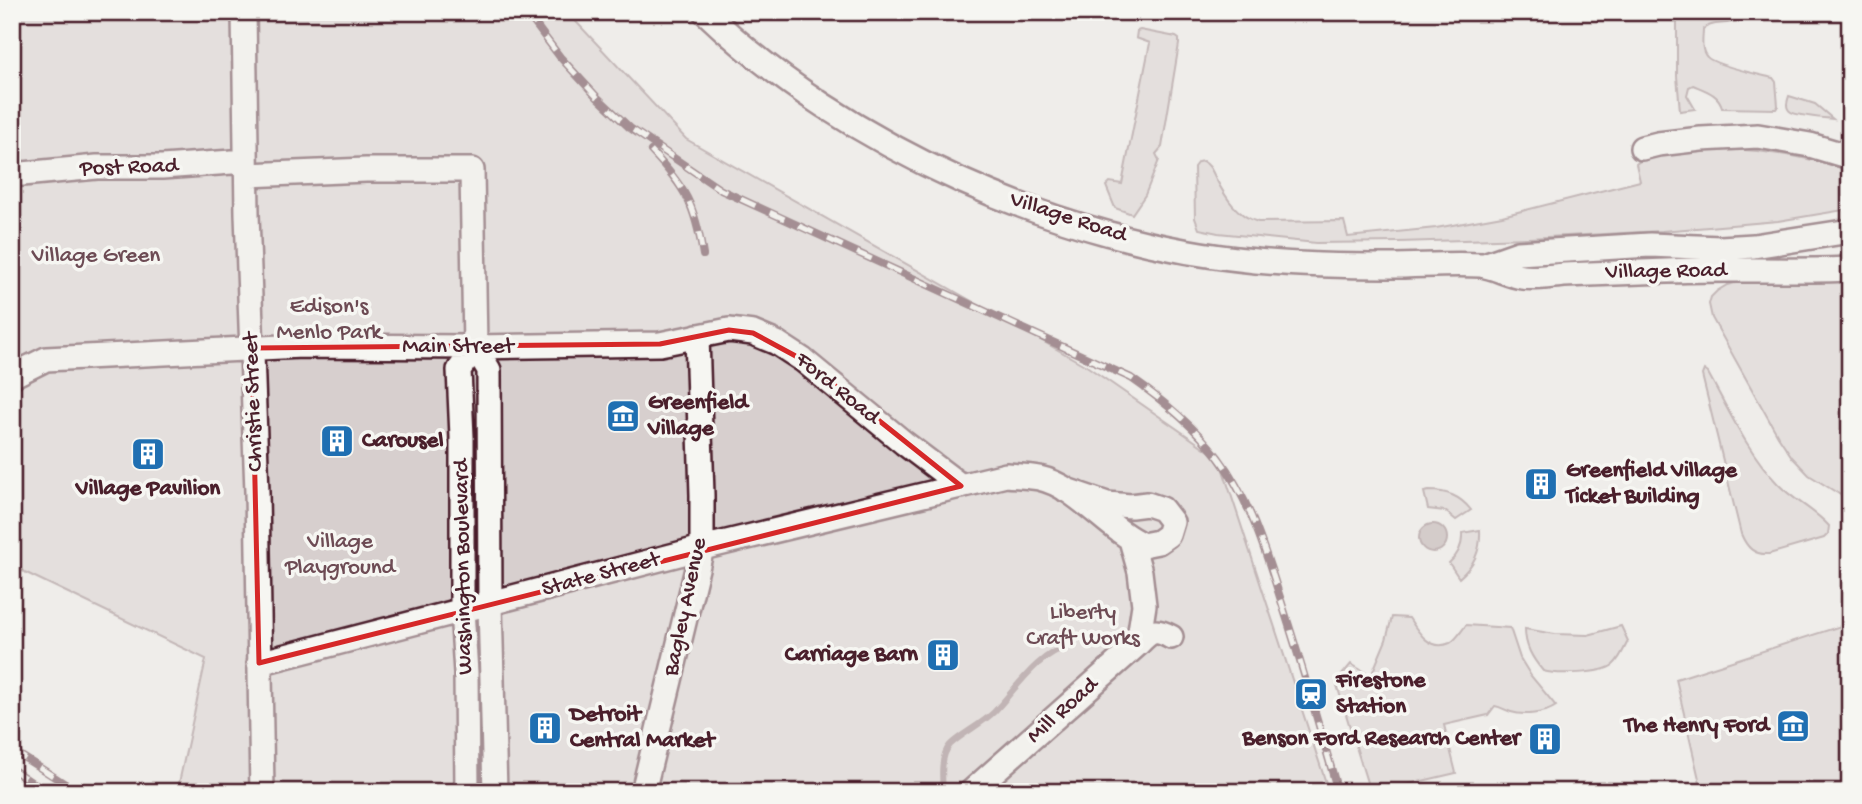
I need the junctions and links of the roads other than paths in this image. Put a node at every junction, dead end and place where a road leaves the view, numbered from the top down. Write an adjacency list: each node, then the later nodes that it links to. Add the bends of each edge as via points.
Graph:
1 (244, 12): 5 (street, Christie Street)
2 (705, 12): 9 (street, Village Road, via 783,77 847,120 942,171 1027,208 1177,250 1254,261)
3 (1642, 148): 4 (street, via 1758,136)
4 (1850, 157)
5 (247, 168): 6 (street, Post Road); 7 (street, Post Road, via 97,167); 13 (street, Christie Street)
6 (472, 170): 12 (street, Washington Boulevard)
7 (12, 175)
8 (1850, 232): 9 (street, Village Road, via 1754,246 1650,245 1518,253)
9 (1484, 265): 10 (street, Village Road, via 1522,277)
10 (1850, 269)
11 (696, 336): 12 (street, Main Street, via 660,344); 15 (street, Ford Road, via 729,330 777,343); 18 (street, Bagley Avenue)
12 (475, 347): 13 (street, Main Street); 19 (street, Washington Boulevard, via 489,370); 20 (street, Washington Boulevard, via 459,370)
13 (252, 348): 14 (street, Main Street, via 46,359); 23 (street, Christie Street)
14 (12, 376)
15 (961, 486): 16 (street, State Street, via 1006,475 1040,478); 18 (street, State Street)
16 (1066, 490): 17 (street, State Street); 17 (street, State Street, via 1107,504 1147,504 1162,509 1172,522 1168,535 1158,542 1143,545)
17 (1131, 540): 22 (street, via 1144,605)
18 (702, 548): 19 (street, State Street); 27 (street, Bagley Avenue)
19 (490, 605): 20 (street, State Street); 26 (street, Washington Boulevard)
20 (463, 610): 23 (street, State Street); 25 (street, Washington Boulevard)
21 (1171, 637): 22 (street, via 1155,631)
22 (1138, 644): 28 (street, Mill Road)
23 (259, 663): 24 (street, Christie Street)
24 (262, 792)
25 (467, 792)
26 (495, 792)
27 (643, 792)
28 (971, 792)

